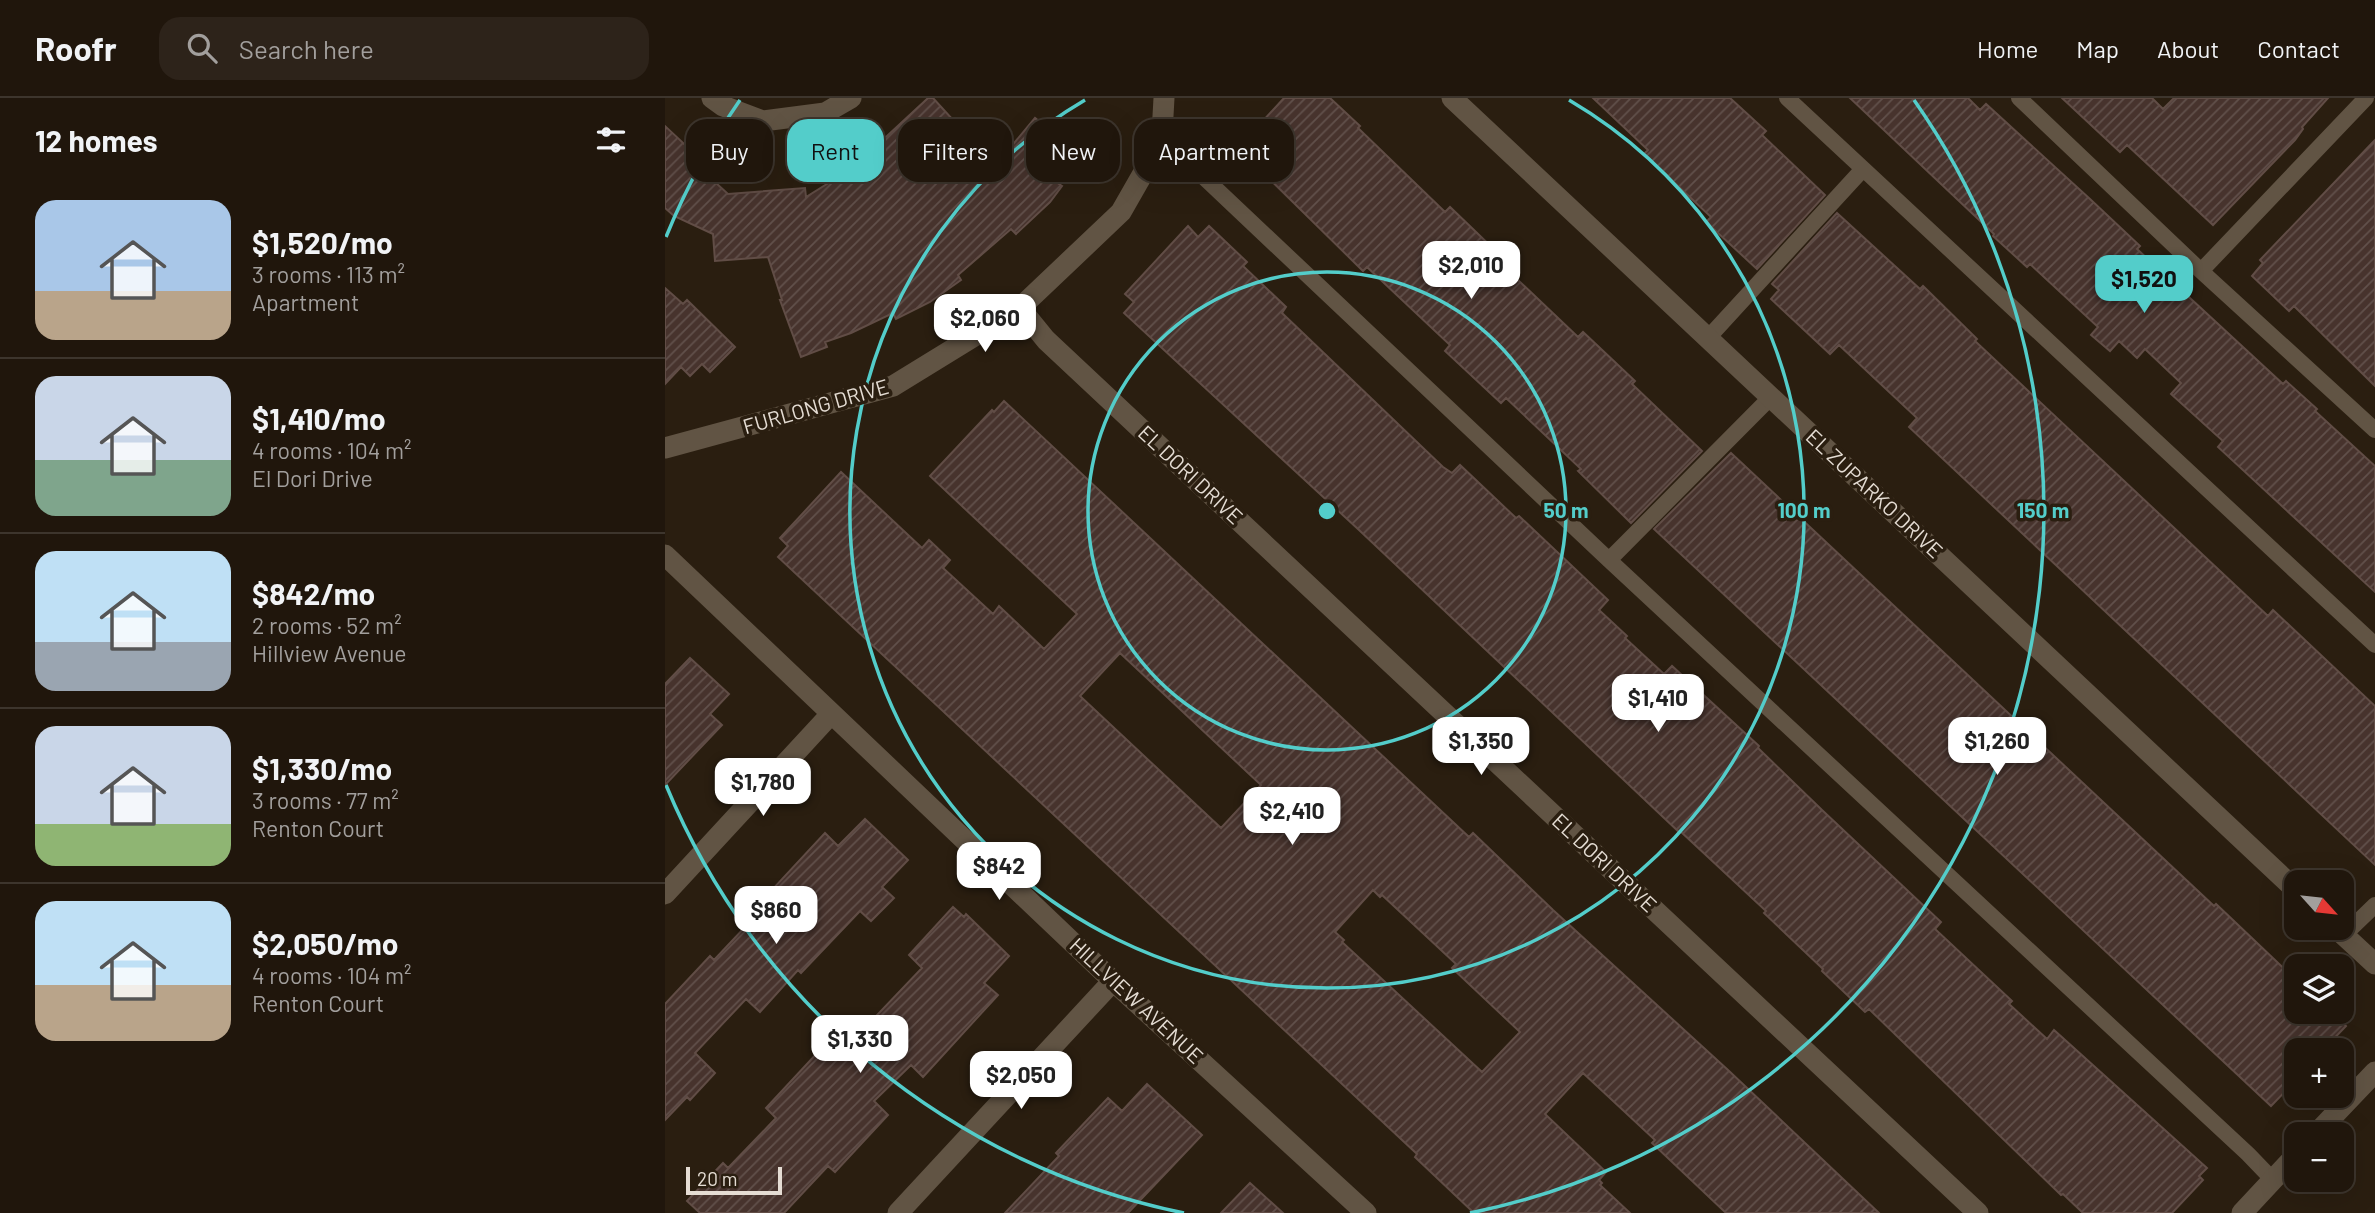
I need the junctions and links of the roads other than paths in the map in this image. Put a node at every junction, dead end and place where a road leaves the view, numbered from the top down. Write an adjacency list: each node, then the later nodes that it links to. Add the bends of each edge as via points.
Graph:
1 (712, 98): 2 (street, via 763,121 825,113)
2 (851, 98)
3 (1164, 98): 8 (street, FURLONG DRIVE)
4 (1452, 98): 14 (street, EL ZUPARKO DRIVE)
5 (1787, 98): 9 (lane)
6 (2366, 98): 12 (lane)
7 (2024, 100): 12 (lane)
8 (1162, 119)
9 (1863, 169): 14 (lane); 20 (lane)
10 (1138, 182): 13 (street, FURLONG DRIVE, via 1121,212)
11 (1209, 182): 19 (lane)
12 (2201, 271): 16 (lane)
13 (1020, 308): 17 (street, FURLONG DRIVE, via 893,386); 35 (street, EL DORI DRIVE, via 1046,340)
14 (1708, 338): 15 (street, EL ZUPARKO DRIVE)
15 (1771, 397): 19 (lane); 22 (street, EL ZUPARKO DRIVE)
16 (2375, 429)
17 (665, 448)
18 (665, 555): 21 (street, HILLVIEW AVENUE)
19 (1609, 560): 32 (lane)
20 (2375, 645)
21 (831, 715): 23 (street); 28 (street, HILLVIEW AVENUE)
22 (2284, 879)
23 (665, 894)
24 (2375, 905): 25 (lane)
25 (2354, 921)
26 (2350, 940): 27 (street)
27 (2375, 964)
28 (1113, 981): 33 (street); 34 (street, HILLVIEW AVENUE)
29 (2375, 1072): 30 (street)
30 (2327, 1122)
31 (2284, 1168): 32 (street)
32 (2273, 1180): 36 (street)
33 (898, 1213)
34 (1366, 1213)
35 (1977, 1213)
36 (2242, 1213)

